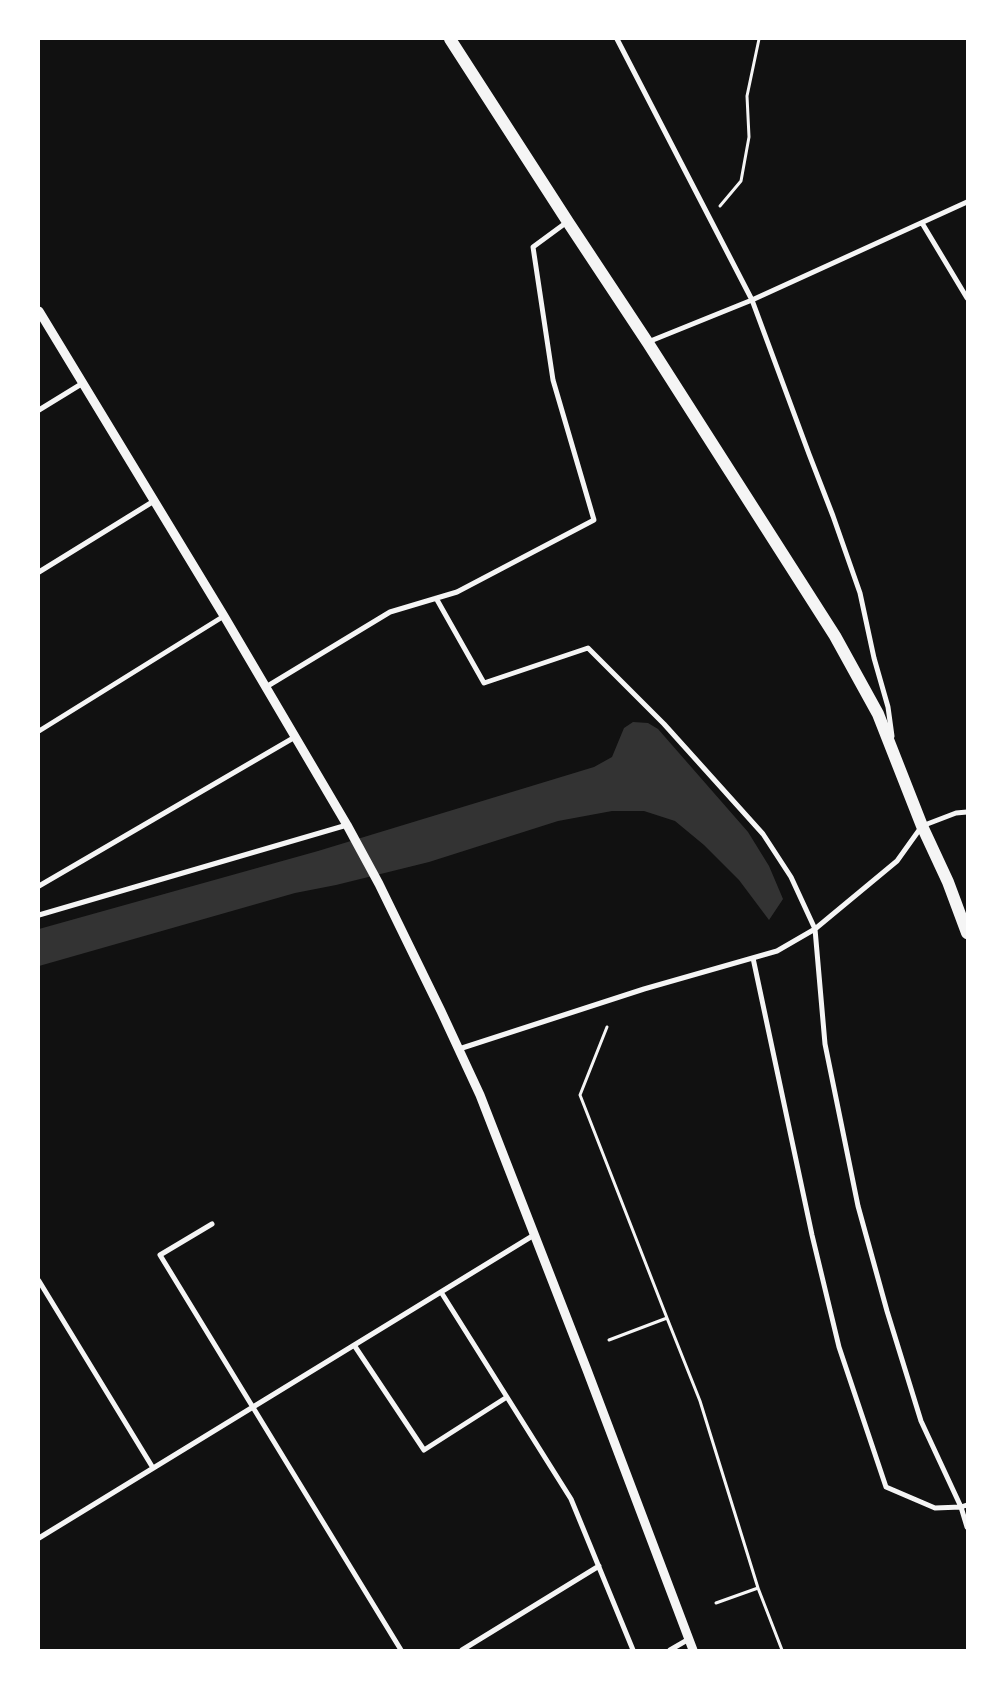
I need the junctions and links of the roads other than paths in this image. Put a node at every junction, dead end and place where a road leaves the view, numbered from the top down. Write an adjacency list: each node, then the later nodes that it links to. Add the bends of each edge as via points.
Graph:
1 (450, 39): 4 (main road)
2 (617, 39): 7 (street)
3 (967, 202): 5 (street)
4 (568, 222): 9 (main road); 14 (street, via 534,247 553,380 594,520 456,592)
5 (922, 224): 6 (street); 7 (street)
6 (967, 298)
7 (752, 300): 9 (street); 19 (street, via 860,593 888,707)
8 (39, 311): 10 (street)
9 (648, 343): 19 (main road, via 835,636 878,714)
10 (82, 383): 11 (street); 12 (street)
11 (39, 410)
12 (154, 501): 13 (street); 15 (street)
13 (39, 572)
14 (436, 598): 16 (street, via 390,612); 25 (street, via 484,683 588,648 664,724 763,834 790,877)
15 (224, 616): 16 (street); 17 (street)
16 (266, 687): 18 (street)
17 (39, 730)
18 (295, 737): 21 (street); 23 (street)
19 (894, 754): 22 (main road)
20 (967, 812): 22 (street)
21 (347, 825): 24 (street); 28 (street)
22 (922, 826): 25 (street, via 897,861); 26 (main road)
23 (39, 886)
24 (39, 915)
25 (815, 929): 27 (street, via 778,951); 38 (street, via 825,1044 858,1206 921,1421)
26 (967, 933)
27 (753, 958): 28 (street, via 644,989); 38 (street, via 839,1347 886,1487 935,1508)
28 (459, 1049): 30 (street)
29 (212, 1224): 35 (street, via 160,1255)
30 (534, 1235): 32 (street); 42 (street)
31 (39, 1281): 36 (street)
32 (442, 1292): 33 (street); 34 (street)
33 (354, 1346): 34 (street, via 424,1450); 35 (street)
34 (507, 1397): 41 (street, via 571,1499)
35 (253, 1408): 36 (street); 43 (street)
36 (153, 1468): 40 (street)
37 (967, 1506): 38 (street)
38 (960, 1508): 39 (street)
39 (967, 1527)
40 (39, 1538)
41 (599, 1566): 44 (street); 45 (street)
42 (689, 1639): 46 (street); 47 (street)
43 (401, 1650)
44 (462, 1650)
45 (633, 1650)
46 (670, 1650)
47 (694, 1650)

